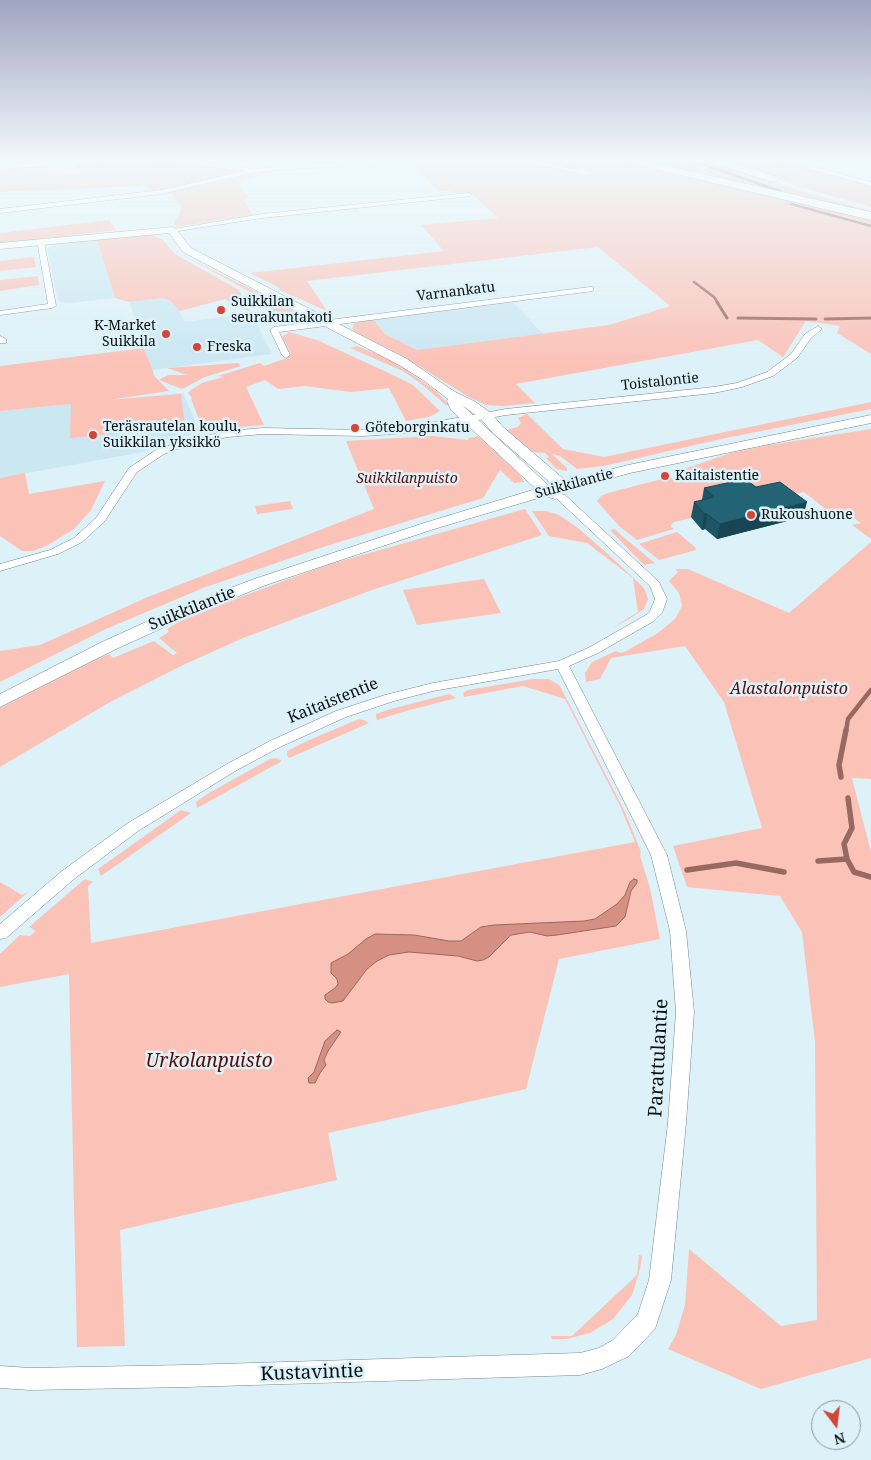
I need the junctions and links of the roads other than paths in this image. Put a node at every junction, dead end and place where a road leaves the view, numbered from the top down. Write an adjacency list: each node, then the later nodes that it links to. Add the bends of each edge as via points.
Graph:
1 (178, 229): 2 (street)
2 (172, 230): 3 (street); 7 (street, via 194,254)
3 (40, 242): 4 (street); 6 (street, via 52,306)
4 (0, 246)
5 (590, 289): 7 (street, Varnankatu)
6 (0, 313)
7 (325, 322): 9 (street, Varnankatu, via 274,330); 10 (street, via 403,362)
8 (818, 328): 11 (street, Toistalontie, via 784,365 770,374 739,385)
9 (286, 355)
10 (450, 395): 11 (street); 12 (street)
11 (486, 416): 12 (street, Toistalontie); 18 (street, via 534,459)
12 (468, 419): 17 (street); 20 (street, Toistalontie, via 386,432 245,432 205,438 172,448 133,470 100,520 78,540 54,552)
13 (871, 419): 15 (street, Suikkilantie)
14 (871, 426): 15 (street, Suikkilantie)
15 (776, 439): 16 (street, Suikkilantie)
16 (699, 456): 18 (street, Suikkilantie, via 671,467)
17 (546, 491): 18 (street, Suikkilantie); 19 (street, Suikkilantie)
18 (562, 492): 19 (street, Suikkilantie, via 434,532); 21 (street, Kaitaistentie, via 655,585 661,599 656,613 643,623)
19 (393, 539): 22 (street, Suikkilantie, via 260,582 174,616)
20 (0, 568)
21 (562, 664): 23 (street, Kaitaistentie, via 390,698 341,714 275,744 132,827 68,875); 24 (street, Parattulantie, via 659,855 678,931 685,1012 660,1280 647,1321)
22 (0, 701)
23 (0, 934)
24 (621, 1348): 25 (street, Kustavintie, via 580,1364 554,1366 44,1379)
25 (0, 1377)

